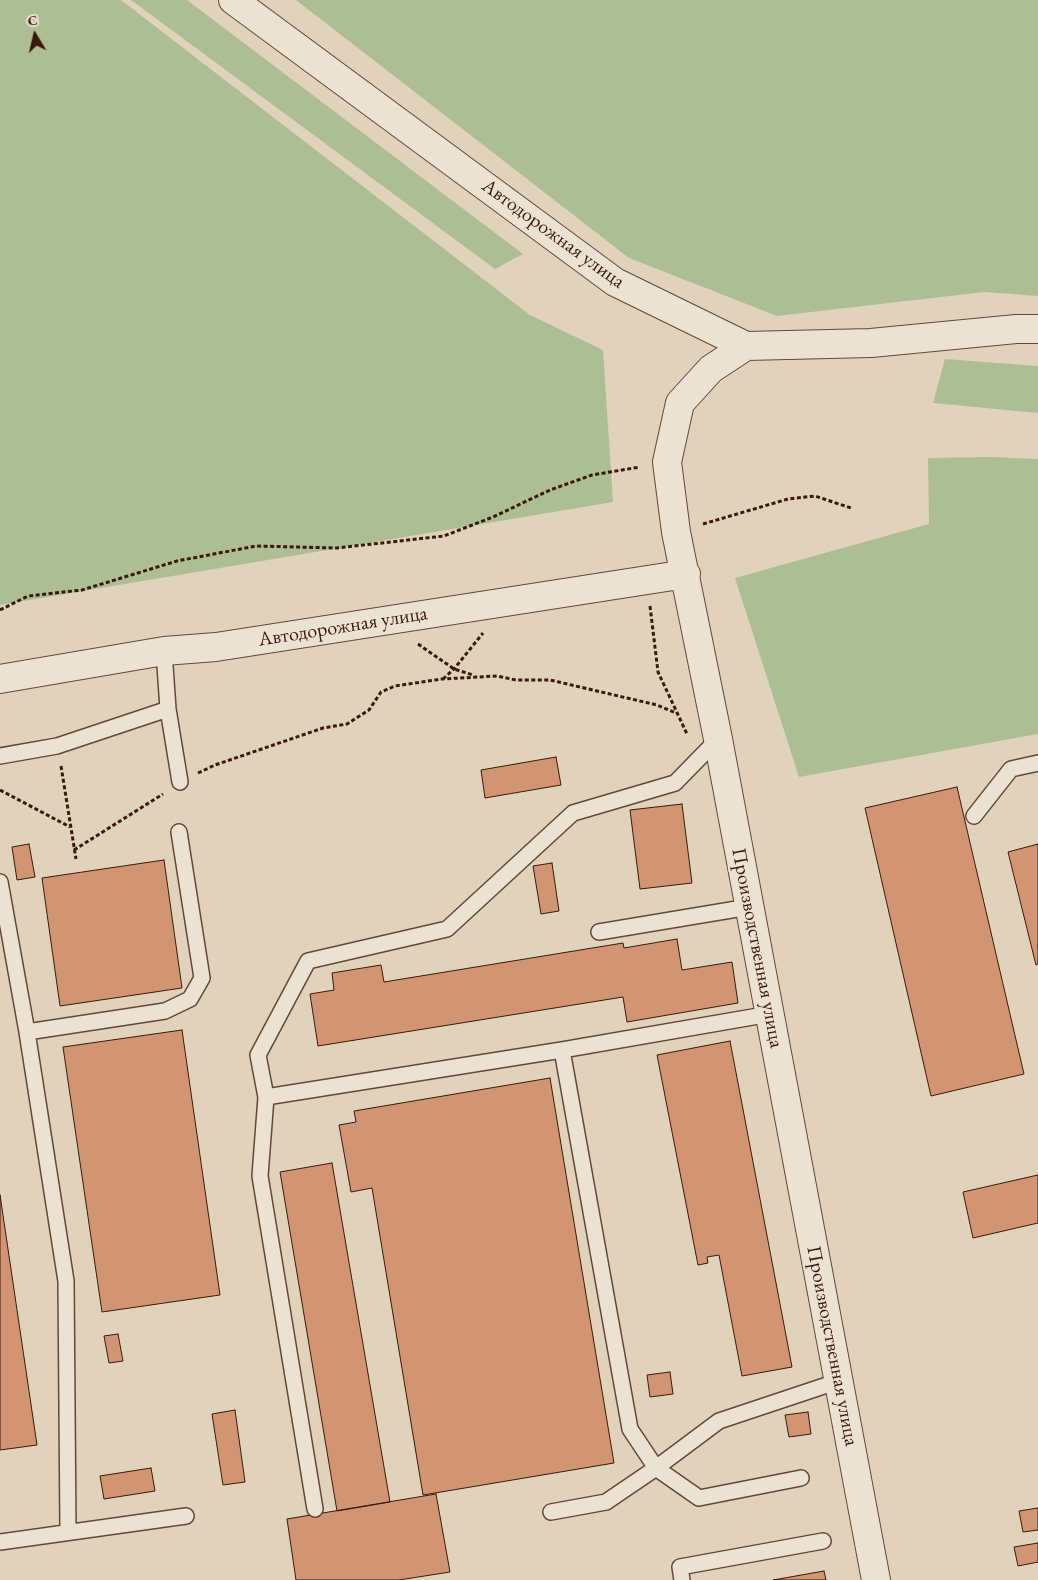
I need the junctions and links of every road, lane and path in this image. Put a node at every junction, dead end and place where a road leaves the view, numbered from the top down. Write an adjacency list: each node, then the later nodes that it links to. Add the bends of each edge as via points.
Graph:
1 (233, 0): 3 (street, Автодорожная улица, via 615,282)
2 (1038, 329): 3 (street, Автодорожная улица, via 870,343)
3 (746, 346): 4 (street, Производственная улица, via 710,369 680,403)
4 (667, 462): 6 (street, Производственная улица); 9 (path, via 592,475 444,536 337,548 256,546 177,561 82,590 28,596)
5 (851, 508): 6 (path, via 815,496 788,499)
6 (676, 532): 7 (street, Производственная улица)
7 (686, 574): 8 (street, Автодорожная улица); 20 (street, Производственная улица)
8 (644, 581): 12 (street, Автодорожная улица, via 216,647); 18 (path, via 651,609 658,672)
9 (0, 610)
10 (484, 629): 13 (path)
11 (413, 640): 13 (path)
12 (164, 651): 15 (street, Автодорожная улица); 17 (lane)
13 (454, 668): 14 (path); 16 (path)
14 (476, 676): 16 (path); 18 (path, via 550,680 657,705)
15 (0, 679)
16 (442, 679): 24 (path, via 395,686 381,692 370,710 347,724 323,728 215,765)
17 (168, 709): 21 (lane); 24 (lane)
18 (676, 713): 19 (path)
19 (687, 734)
20 (718, 740): 32 (street, Производственная улица); 37 (lane, via 675,782 573,813 447,930 308,961 258,1055)
21 (57, 746): 22 (lane); 27 (path)
22 (0, 756)
23 (1038, 763): 26 (lane, via 1011,769)
24 (180, 782): 29 (path)
25 (0, 790): 27 (path)
26 (974, 816)
27 (71, 827): 29 (path)
28 (179, 832): 35 (lane, via 202,978 190,999 165,1011)
29 (74, 850): 30 (path)
30 (76, 859)
31 (1, 892): 35 (lane)
32 (749, 908): 33 (lane); 34 (street, Производственная улица)
33 (600, 932)
34 (770, 1014): 36 (lane); 38 (street, Производственная улица)
35 (28, 1032): 44 (lane, via 66,1280)
36 (562, 1050): 37 (lane); 39 (lane, via 630,1429)
37 (266, 1097): 41 (lane, via 260,1176)
38 (839, 1381): 39 (lane, via 719,1421); 48 (street, Производственная улица)
39 (656, 1468): 40 (lane, via 699,1498); 42 (lane, via 606,1502)
40 (801, 1478)
41 (315, 1509)
42 (551, 1512)
43 (186, 1516): 44 (lane)
44 (68, 1532): 46 (lane)
45 (823, 1541): 47 (lane, via 680,1567)
46 (0, 1542)
47 (682, 1580)
48 (876, 1580)

